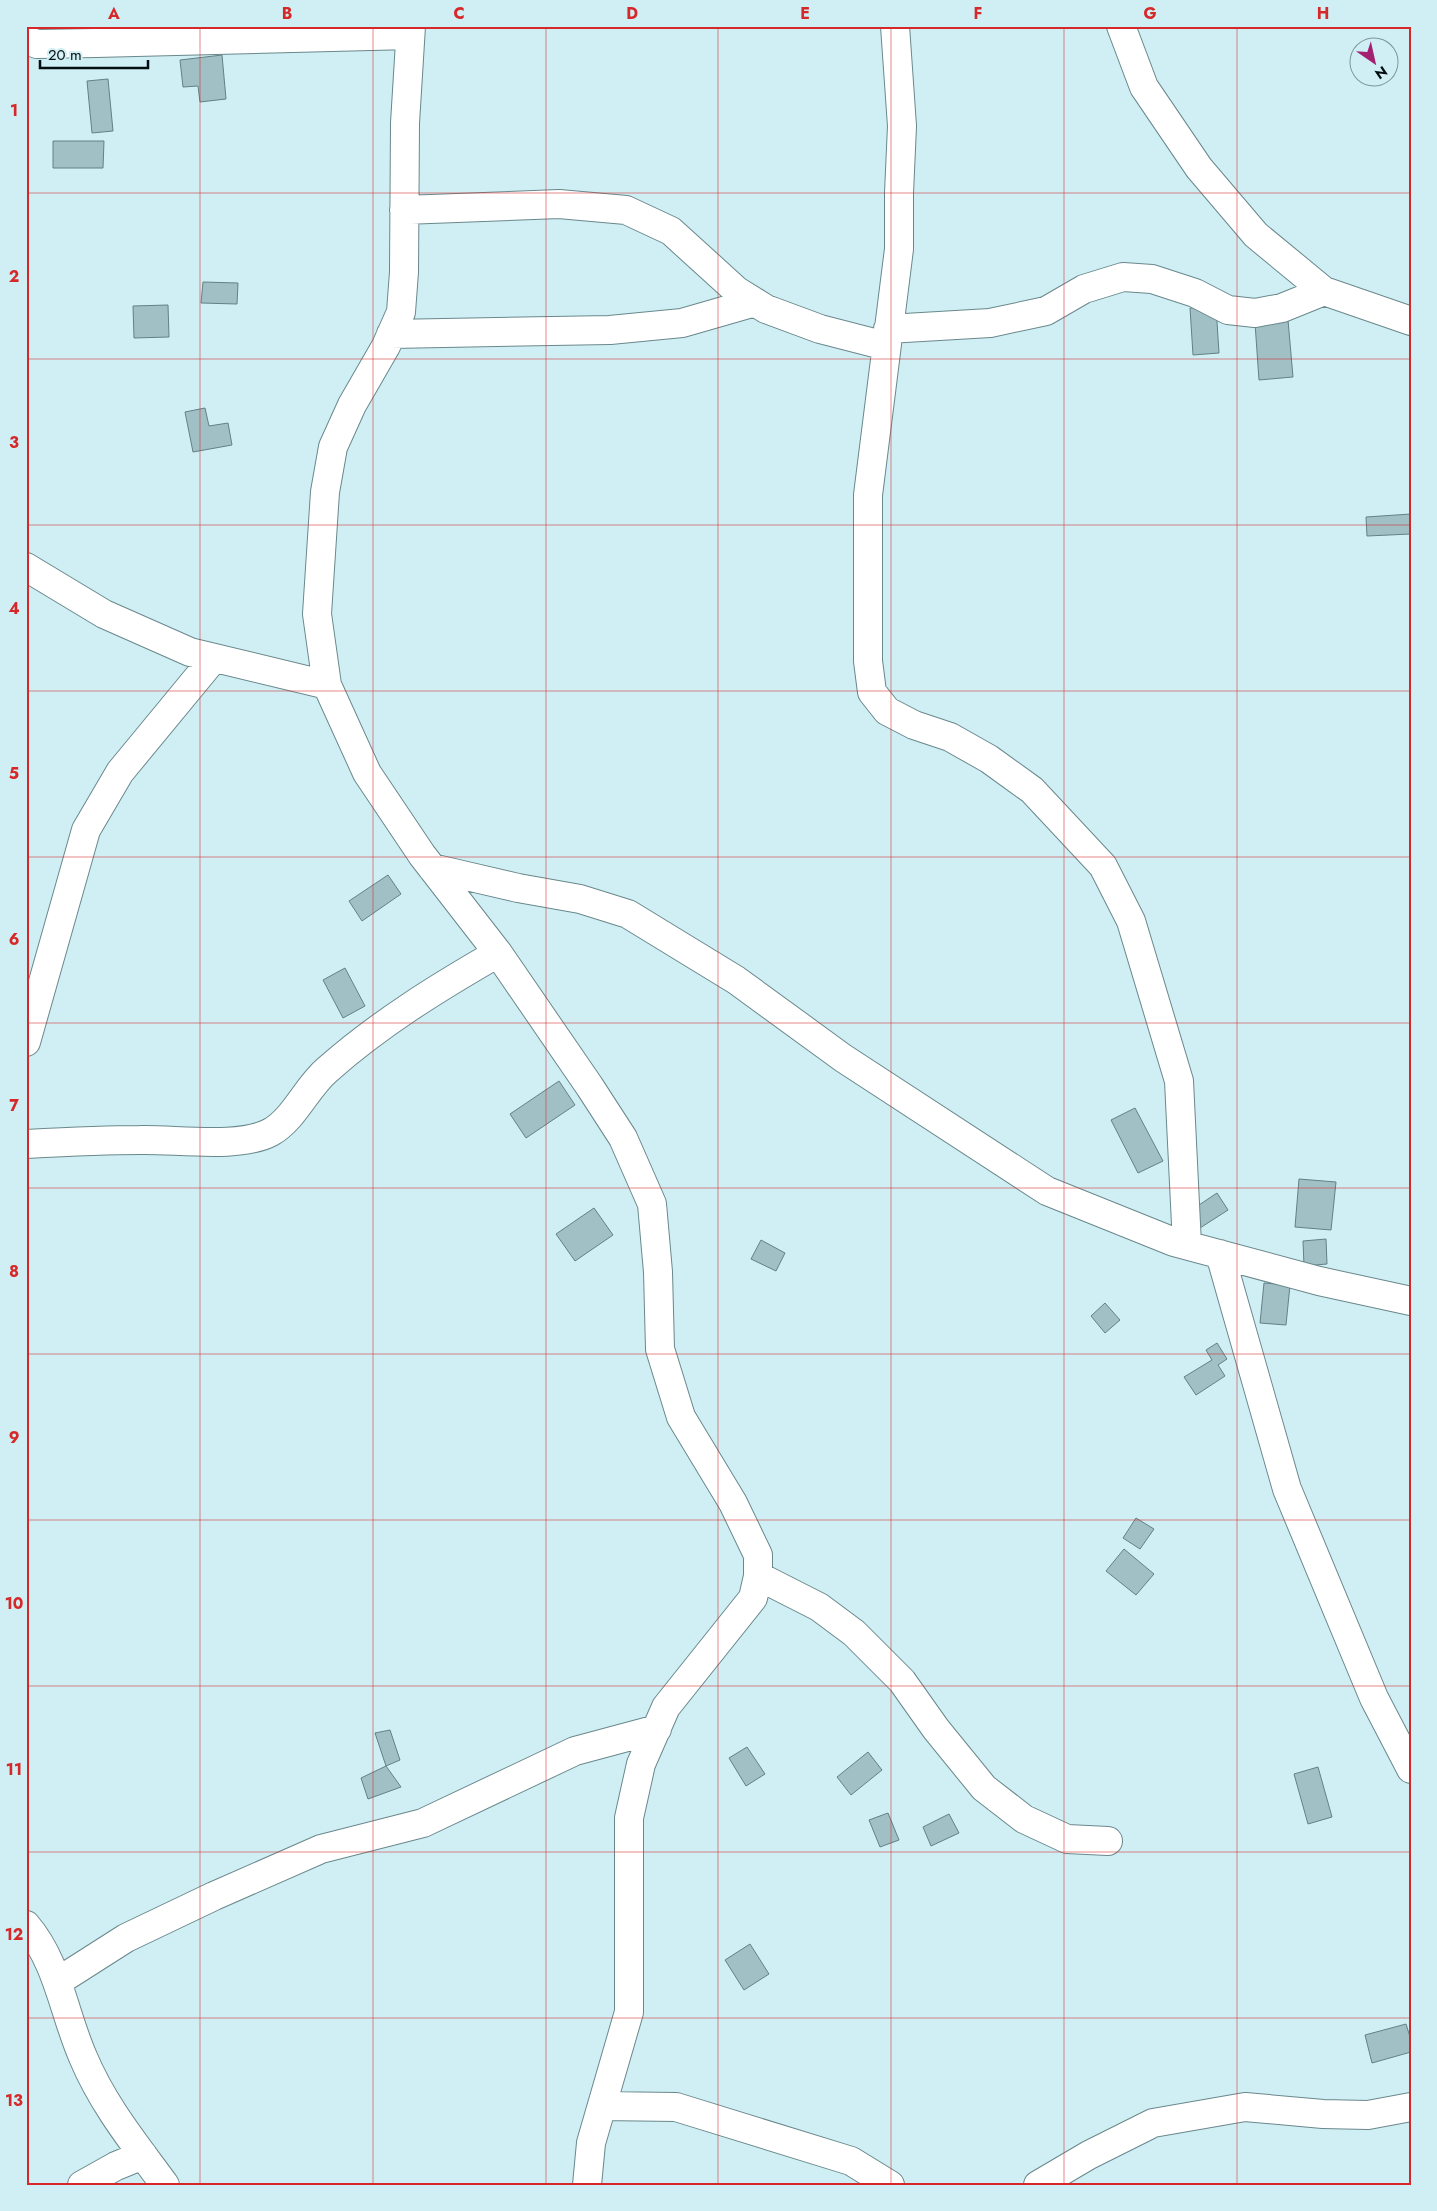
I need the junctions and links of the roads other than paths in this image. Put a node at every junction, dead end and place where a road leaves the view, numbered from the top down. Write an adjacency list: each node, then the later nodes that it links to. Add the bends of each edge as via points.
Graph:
1 (895, 26): 11 (street, via 902,126 899,249)
2 (1121, 26): 7 (street, via 1144,87 1199,168 1256,235)
3 (410, 30): 4 (street); 6 (street)
4 (233, 33): 5 (street, via 47,44)
5 (26, 40)
6 (404, 210): 8 (street, via 559,204 626,210 671,231 737,291); 10 (street, via 400,312)
7 (1324, 291): 9 (street); 11 (street, via 1282,308 1255,313 1228,310 1195,293 1152,279 1123,277 1084,289 1046,311)
8 (755, 302): 10 (street, via 682,323 610,330); 11 (street, via 820,329)
9 (1411, 321)
10 (391, 334): 14 (street, via 352,405 334,447 325,492 317,614)
11 (887, 338): 19 (street, via 868,494 868,661 872,692 887,711 914,725 950,737 989,759 1032,790 1103,866 1130,921 1179,1081)
12 (26, 567): 13 (street, via 104,614 190,652)
13 (214, 658): 14 (street); 17 (street, via 120,772 86,830)
14 (327, 685): 15 (street, via 367,773)
15 (432, 868): 16 (street); 19 (street, via 518,888 580,898 628,914 736,980 843,1058 1047,1191)
16 (498, 953): 18 (street, via 381,1025 324,1072 272,1132 246,1140); 22 (street, via 623,1138 652,1204 660,1348 681,1417 750,1534 758,1555)
17 (26, 1042)
18 (26, 1144)
19 (1187, 1245): 20 (street)
20 (1220, 1254): 21 (street, via 1319,1281); 24 (street, via 1287,1489 1374,1698)
21 (1411, 1301)
22 (758, 1576): 23 (street, via 753,1598 666,1707); 25 (street, via 819,1607 854,1633 902,1681 984,1788 1024,1819 1067,1839)
23 (657, 1729): 27 (street, via 575,1751 423,1823 321,1849 126,1938); 28 (street, via 641,1764 629,1818 629,2012)
24 (1411, 1769)
25 (1108, 1841)
26 (26, 1925): 27 (street, via 36,1937)
27 (57, 1982): 30 (street, via 84,2060 107,2106)
28 (602, 2106): 33 (street, via 591,2144); 34 (street, via 676,2107 851,2161)
29 (1411, 2107): 35 (street, via 1368,2114 1323,2114 1245,2107 1153,2123)
30 (143, 2155): 31 (street); 32 (street)
31 (82, 2185)
32 (165, 2185)
33 (587, 2185)
34 (890, 2185)
35 (1038, 2185)

